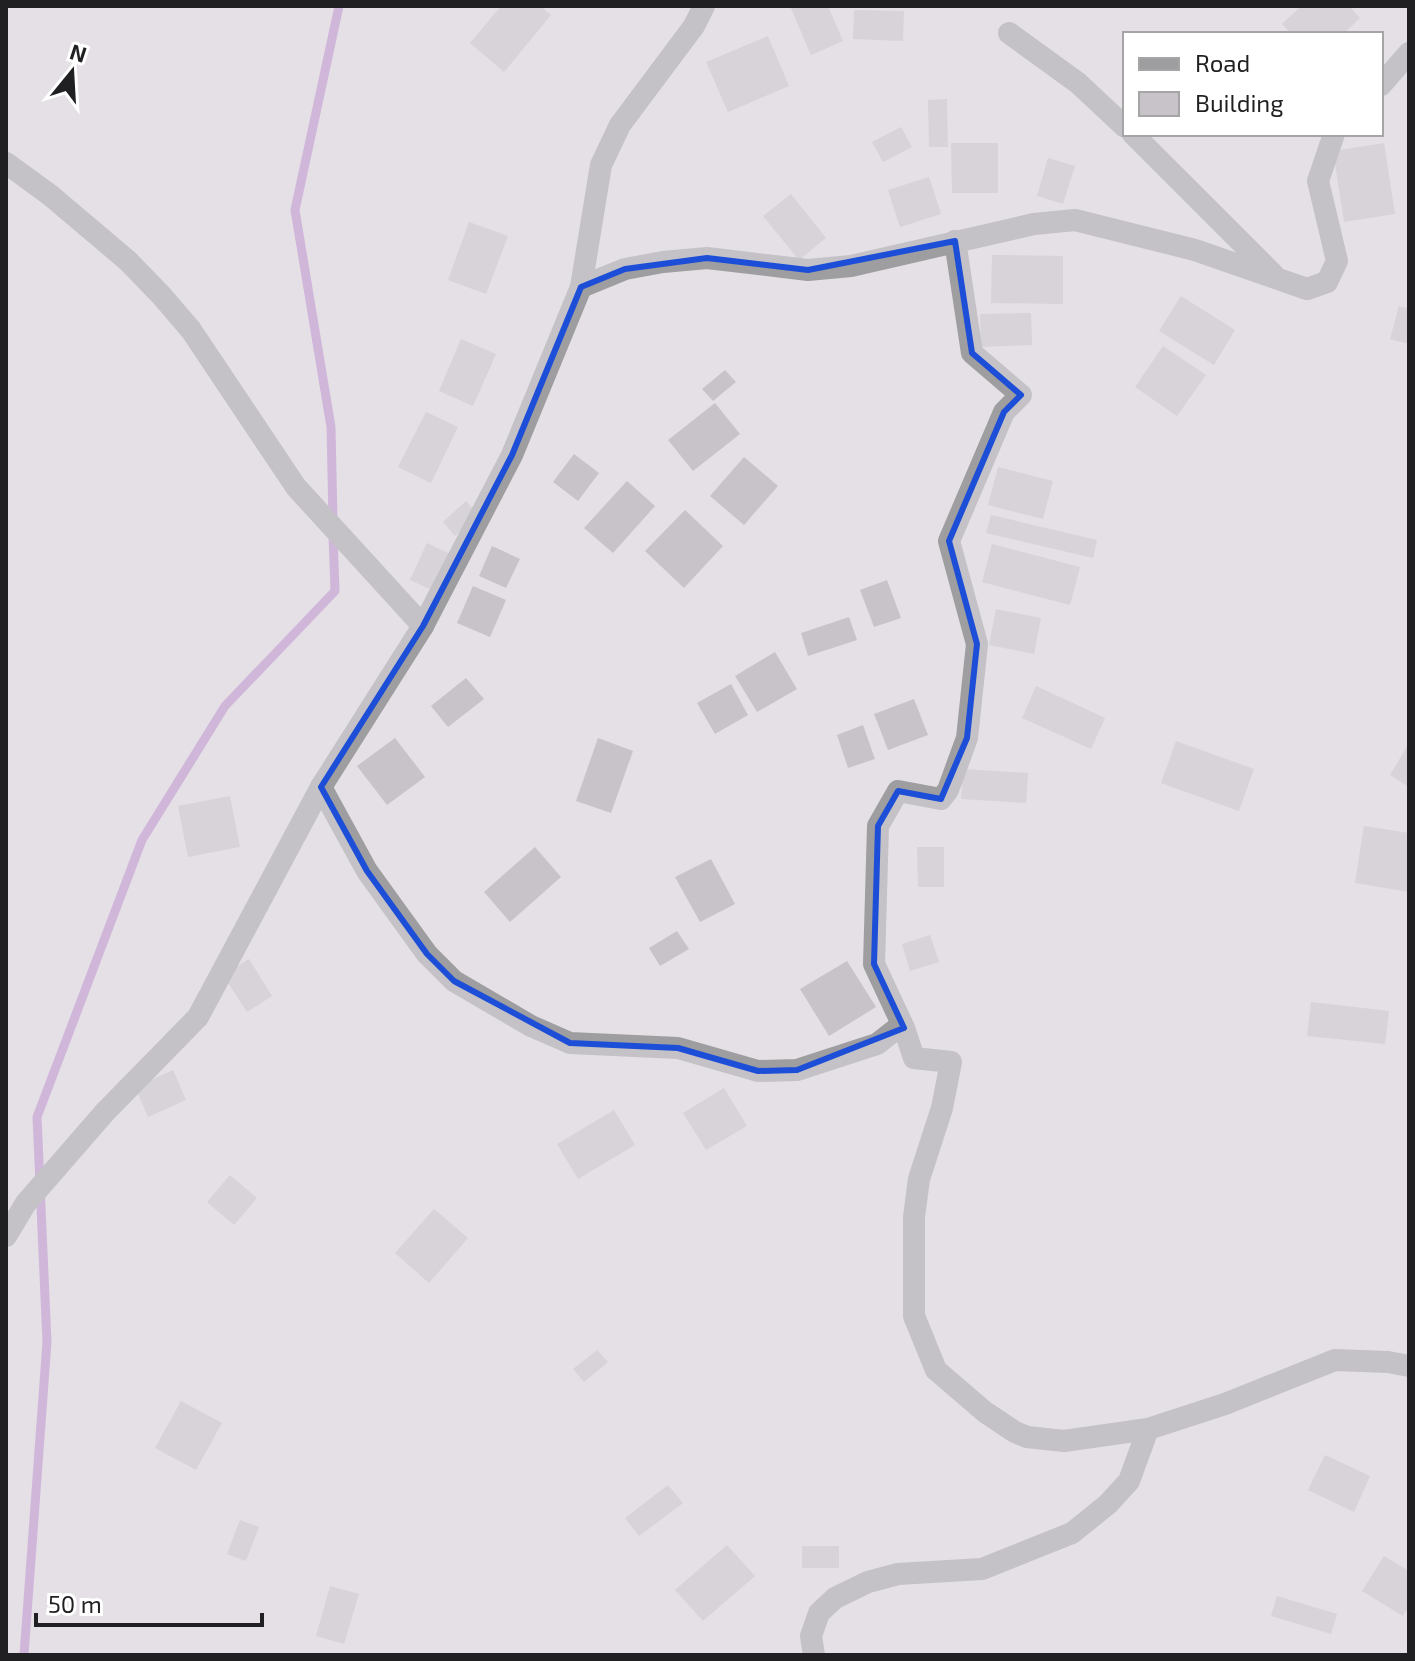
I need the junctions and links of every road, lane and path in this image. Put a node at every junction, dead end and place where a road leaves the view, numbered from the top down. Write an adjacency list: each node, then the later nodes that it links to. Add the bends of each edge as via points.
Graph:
1 (704, 6): 11 (street, via 620,125 601,165)
2 (1009, 33): 5 (street, via 1078,83)
3 (1409, 53): 4 (street)
4 (1383, 83)
5 (1123, 125)
6 (1135, 136): 10 (street)
7 (1333, 136): 10 (street, via 1318,181 1337,261 1327,282 1307,289)
8 (6, 163): 12 (street, via 117,252 161,295 191,330 296,487)
9 (955, 241): 10 (street, via 1075,220); 11 (street, via 851,266 808,270 707,258 663,262 625,269); 14 (street, via 972,353 1021,395 1004,412 949,541 977,644 967,738 941,799 898,791 878,826 874,964)
10 (1277, 277)
11 (581, 287): 12 (street, via 512,455)
12 (423, 626): 13 (street)
13 (321, 787): 14 (street, via 367,871 427,954 454,981 570,1043 678,1048 758,1071 797,1070 877,1044); 15 (street, via 198,1017 105,1112 26,1203)
14 (904, 1028): 17 (street, via 914,1058 951,1062 914,1217 914,1316 936,1370 985,1412 1027,1437 1064,1441)
15 (6, 1236)
16 (1409, 1366): 17 (street, via 1335,1360)
17 (1148, 1429): 18 (street, via 1129,1481 1072,1533 982,1569 898,1574 868,1582 835,1598 819,1613 811,1636)
18 (814, 1655)

